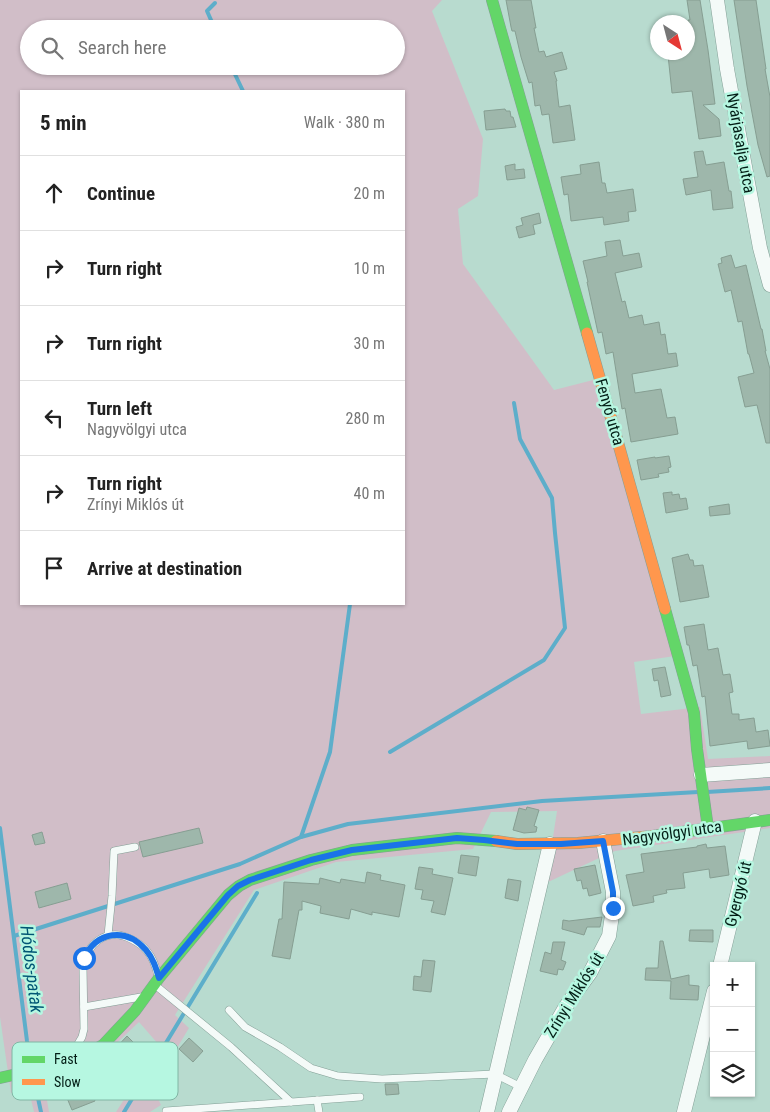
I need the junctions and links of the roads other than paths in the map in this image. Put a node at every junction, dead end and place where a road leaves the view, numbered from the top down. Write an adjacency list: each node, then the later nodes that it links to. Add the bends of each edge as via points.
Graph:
1 (492, 0): 5 (street, Fenyő utca, via 694,713)
2 (717, 0): 3 (street, Nyárjasalja utca, via 756,230)
3 (770, 285)
4 (770, 770): 5 (street)
5 (702, 787): 8 (street, Fenyő utca)
6 (770, 820): 7 (street, Nagyvölgyi utca)
7 (756, 821): 8 (street, Nagyvölgyi utca); 13 (street, Gyergyó út)
8 (708, 828): 9 (street, Nagyvölgyi utca)
9 (603, 841): 10 (street, Nagyvölgyi utca); 22 (street, Zrínyi Miklós út, via 613,892 609,936)
10 (550, 844): 14 (street, Nagyvölgyi utca, via 457,838 352,850 250,880 228,895); 21 (street)
11 (135, 847): 12 (lane, via 114,852)
12 (108, 936): 14 (lane, via 127,937 142,946 152,958); 16 (lane, via 94,944 84,958)
13 (721, 962)
14 (157, 981): 15 (street, Nagyvölgyi utca); 25 (lane, via 178,1004)
15 (146, 996): 16 (lane); 20 (street, Nagyvölgyi utca)
16 (84, 1007): 19 (lane)
17 (710, 1007): 30 (street)
18 (229, 1010): 21 (lane, via 244,1027 311,1068 338,1076 382,1079)
19 (79, 1042)
20 (106, 1042)
21 (495, 1074): 22 (lane); 28 (street)
22 (521, 1088): 29 (street, Zrínyi Miklós út)
23 (360, 1097): 24 (lane)
24 (317, 1100): 25 (lane); 27 (lane)
25 (291, 1102): 26 (lane)
26 (166, 1111)
27 (319, 1112)
28 (487, 1112)
29 (509, 1112)
30 (684, 1112)

